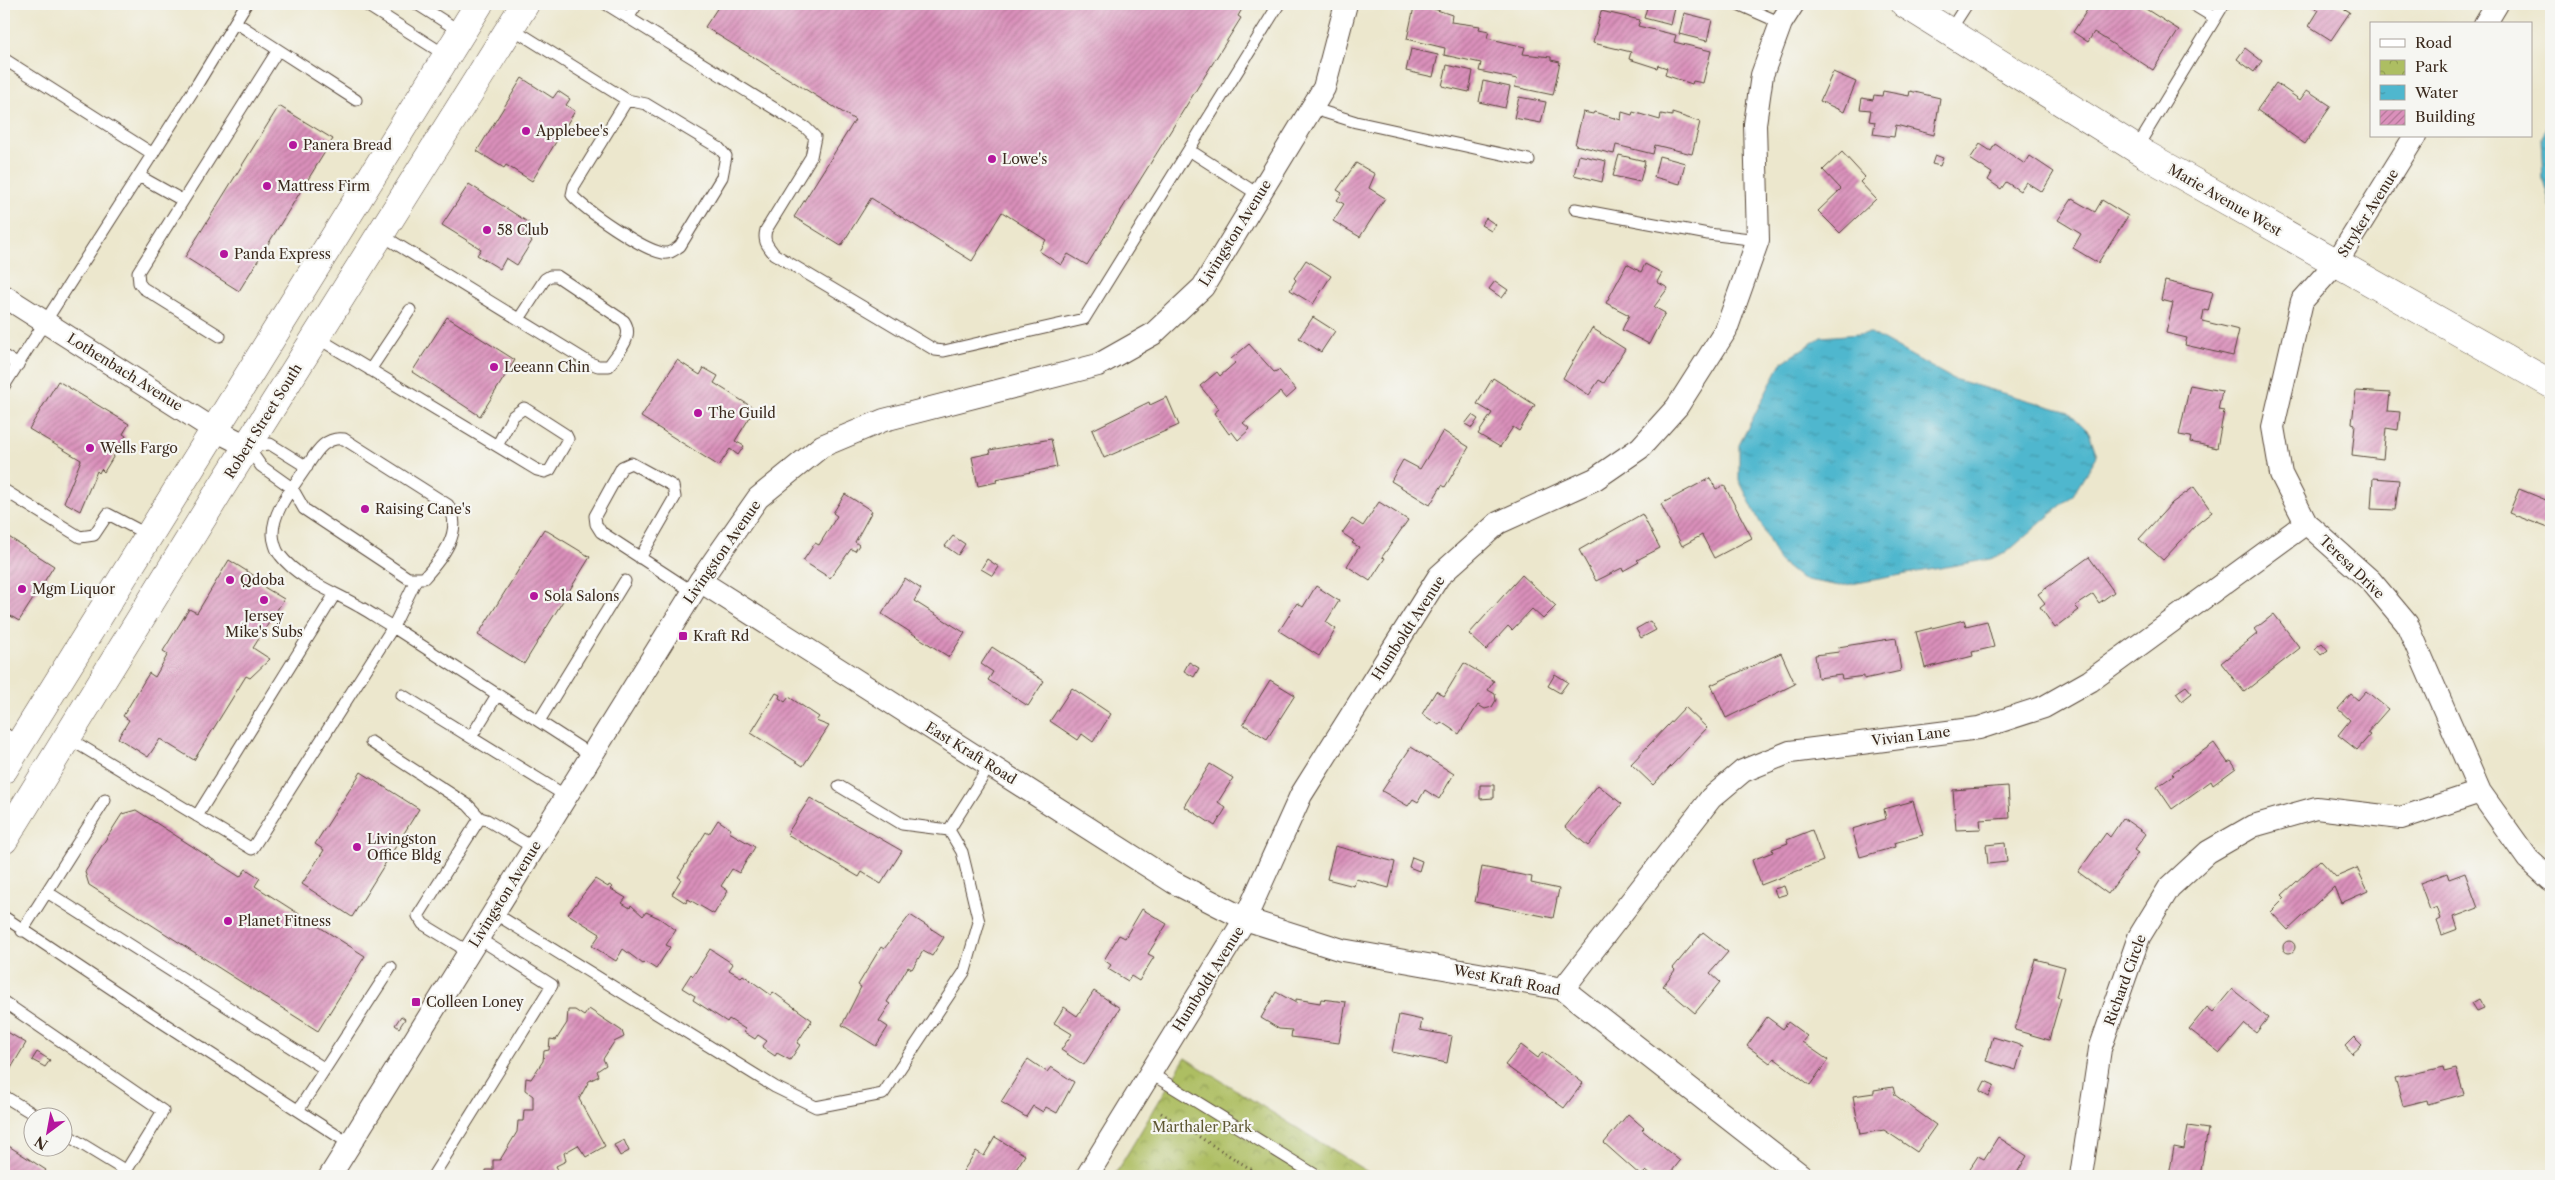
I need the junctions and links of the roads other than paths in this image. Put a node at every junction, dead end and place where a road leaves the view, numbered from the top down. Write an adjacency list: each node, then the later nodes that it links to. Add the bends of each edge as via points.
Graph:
1 (246, 4): 19 (lane)
2 (365, 4): 26 (lane)
3 (418, 4): 23 (lane)
4 (479, 4): 23 (main road)
5 (525, 4): 22 (main road, Robert Street South)
6 (606, 4): 17 (lane)
7 (637, 4): 17 (lane)
8 (1280, 4): 33 (lane)
9 (1346, 4): 30 (street, Livingston Avenue, via 1324,88)
10 (1738, 4): 21 (lane)
11 (1793, 4): 21 (street, Humboldt Avenue)
12 (1905, 4): 24 (main road, Marie Avenue West)
13 (1967, 4): 24 (lane)
14 (2192, 4): 18 (lane)
15 (2224, 4): 18 (lane)
16 (2497, 4): 20 (street)
17 (628, 18): 33 (lane, via 806,128 815,137 811,157 766,230 767,246 774,254 935,350 944,351 1084,319)
18 (2215, 18): 32 (lane)
19 (235, 22): 25 (lane); 34 (lane)
20 (2486, 22)
21 (1781, 23): 41 (street, Humboldt Avenue, via 1762,75 1755,124)
22 (510, 28): 29 (lane); 40 (main road, Robert Street South)
23 (461, 32): 26 (main road)
24 (1949, 32): 32 (main road, Marie Avenue West)
25 (278, 50): 28 (lane); 38 (lane)
26 (447, 56): 54 (main road)
27 (4, 58): 34 (lane)
28 (356, 100)
29 (627, 100): 29 (lane, via 646,104 719,148 726,156 722,177 680,246 671,253 648,248 581,205 572,195 574,186)
30 (1312, 108): 35 (lane, via 1356,122); 37 (street, Livingston Avenue)
31 (2414, 138): 42 (street, Stryker Avenue)
32 (2136, 149): 42 (main road, Marie Avenue West)
33 (1189, 150): 37 (lane)
34 (153, 154): 36 (lane)
35 (1529, 160)
36 (139, 176): 38 (lane); 46 (lane)
37 (1259, 195): 65 (street, Livingston Avenue, via 1203,287 1153,334 1098,365 884,420 822,446 758,498)
38 (182, 200): 47 (lane, via 139,267 139,283)
39 (1575, 209): 41 (lane)
40 (380, 234): 45 (lane); 48 (main road, Robert Street South)
41 (1758, 240): 91 (street, Humboldt Avenue, via 1726,330 1677,407 1640,448 1595,479 1498,524 1439,576 1301,796)
42 (2336, 264): 52 (main road, Marie Avenue West); 60 (street, Teresa Drive, via 2302,301 2274,427 2281,474)
43 (4, 296): 46 (street, Lothenbach Avenue)
44 (410, 310): 51 (lane)
45 (519, 318): 45 (lane, via 598,366 609,366 629,334 624,321 557,276 545,279)
46 (46, 322): 50 (lane); 54 (street, Lothenbach Avenue)
47 (220, 336)
48 (316, 337): 51 (lane); 55 (main road, Robert Street South)
49 (4, 356): 50 (lane)
50 (18, 365): 53 (lane)
51 (370, 370): 56 (lane)
52 (2551, 384)
53 (4, 386)
54 (213, 429): 55 (street, Lothenbach Avenue); 61 (main road)
55 (247, 446): 57 (lane, via 270,444); 58 (lane, via 261,466); 73 (main road, Robert Street South)
56 (497, 446): 56 (lane, via 545,472 550,470 568,439 524,408 513,416)
57 (307, 467): 58 (lane); 63 (lane, via 320,446 335,437 344,438 448,505 453,514 452,539 424,578)
58 (292, 488): 63 (lane, via 304,509 408,578); 66 (lane, via 274,521 273,536 279,555 296,570)
59 (4, 490): 61 (lane, via 80,537 94,535 108,514)
60 (2306, 524): 79 (street, Teresa Drive, via 2370,581 2406,624); 95 (street, Vivian Lane, via 2090,682 2044,707 1978,728 1790,752 1743,771 1712,798)
61 (148, 535): 72 (main road)
62 (640, 558): 62 (lane, via 601,532 595,516 622,467 631,463 673,486 675,497); 65 (lane)
63 (417, 578): 67 (lane)
64 (625, 581): 70 (lane)
65 (696, 587): 75 (street, Livingston Avenue); 76 (street, East Kraft Road)
66 (335, 594): 67 (lane); 82 (lane)
67 (393, 627): 69 (lane); 82 (lane, via 252,849)
68 (402, 695): 71 (lane)
69 (497, 695): 70 (lane); 71 (lane)
70 (538, 721): 75 (lane)
71 (471, 737): 80 (lane)
72 (12, 738): 77 (main road)
73 (68, 738): 82 (lane); 85 (main road, Robert Street South)
74 (371, 742): 83 (lane, via 468,805)
75 (591, 756): 80 (street, Livingston Avenue)
76 (990, 765): 84 (lane); 91 (street, East Kraft Road, via 1173,882)
77 (4, 769)
78 (840, 786): 84 (lane, via 902,824)
79 (2480, 792): 87 (street, Teresa Drive, via 2528,859); 110 (street, Richard Circle, via 2401,818 2316,808 2253,826 2208,852 2169,888 2139,937 2100,1050)
80 (566, 796): 86 (street, Livingston Avenue)
81 (105, 800): 88 (lane)
82 (197, 816)
83 (480, 818): 86 (lane); 93 (lane, via 418,916 423,924)
84 (949, 830): 89 (lane, via 962,852 979,922 964,971 883,1094 816,1107 775,1087)
85 (4, 840)
86 (534, 848): 89 (street, Livingston Avenue)
87 (2551, 880)
88 (47, 892): 92 (lane); 97 (lane)
89 (494, 913): 93 (street, Livingston Avenue)
90 (4, 917): 92 (lane)
91 (1245, 919): 95 (street, West Kraft Road, via 1342,950); 98 (street, Humboldt Avenue)
92 (22, 931): 101 (lane)
93 (474, 945): 103 (street, Livingston Avenue); 106 (lane, via 552,985)
94 (391, 967): 97 (lane)
95 (1563, 989): 109 (street, West Kraft Road)
96 (4, 1002): 104 (lane, via 163,1111)
97 (326, 1069): 101 (lane)
98 (1150, 1073): 107 (street, Humboldt Avenue); 108 (lane)
99 (4, 1096): 100 (lane)
100 (24, 1108)
101 (299, 1110): 103 (lane)
102 (72, 1139): 104 (lane)
103 (350, 1144): 105 (street, Livingston Avenue)
104 (126, 1174)
105 (330, 1176)
106 (432, 1176)
107 (1087, 1176)
108 (1317, 1176)
109 (1802, 1176)
110 (2082, 1176)

